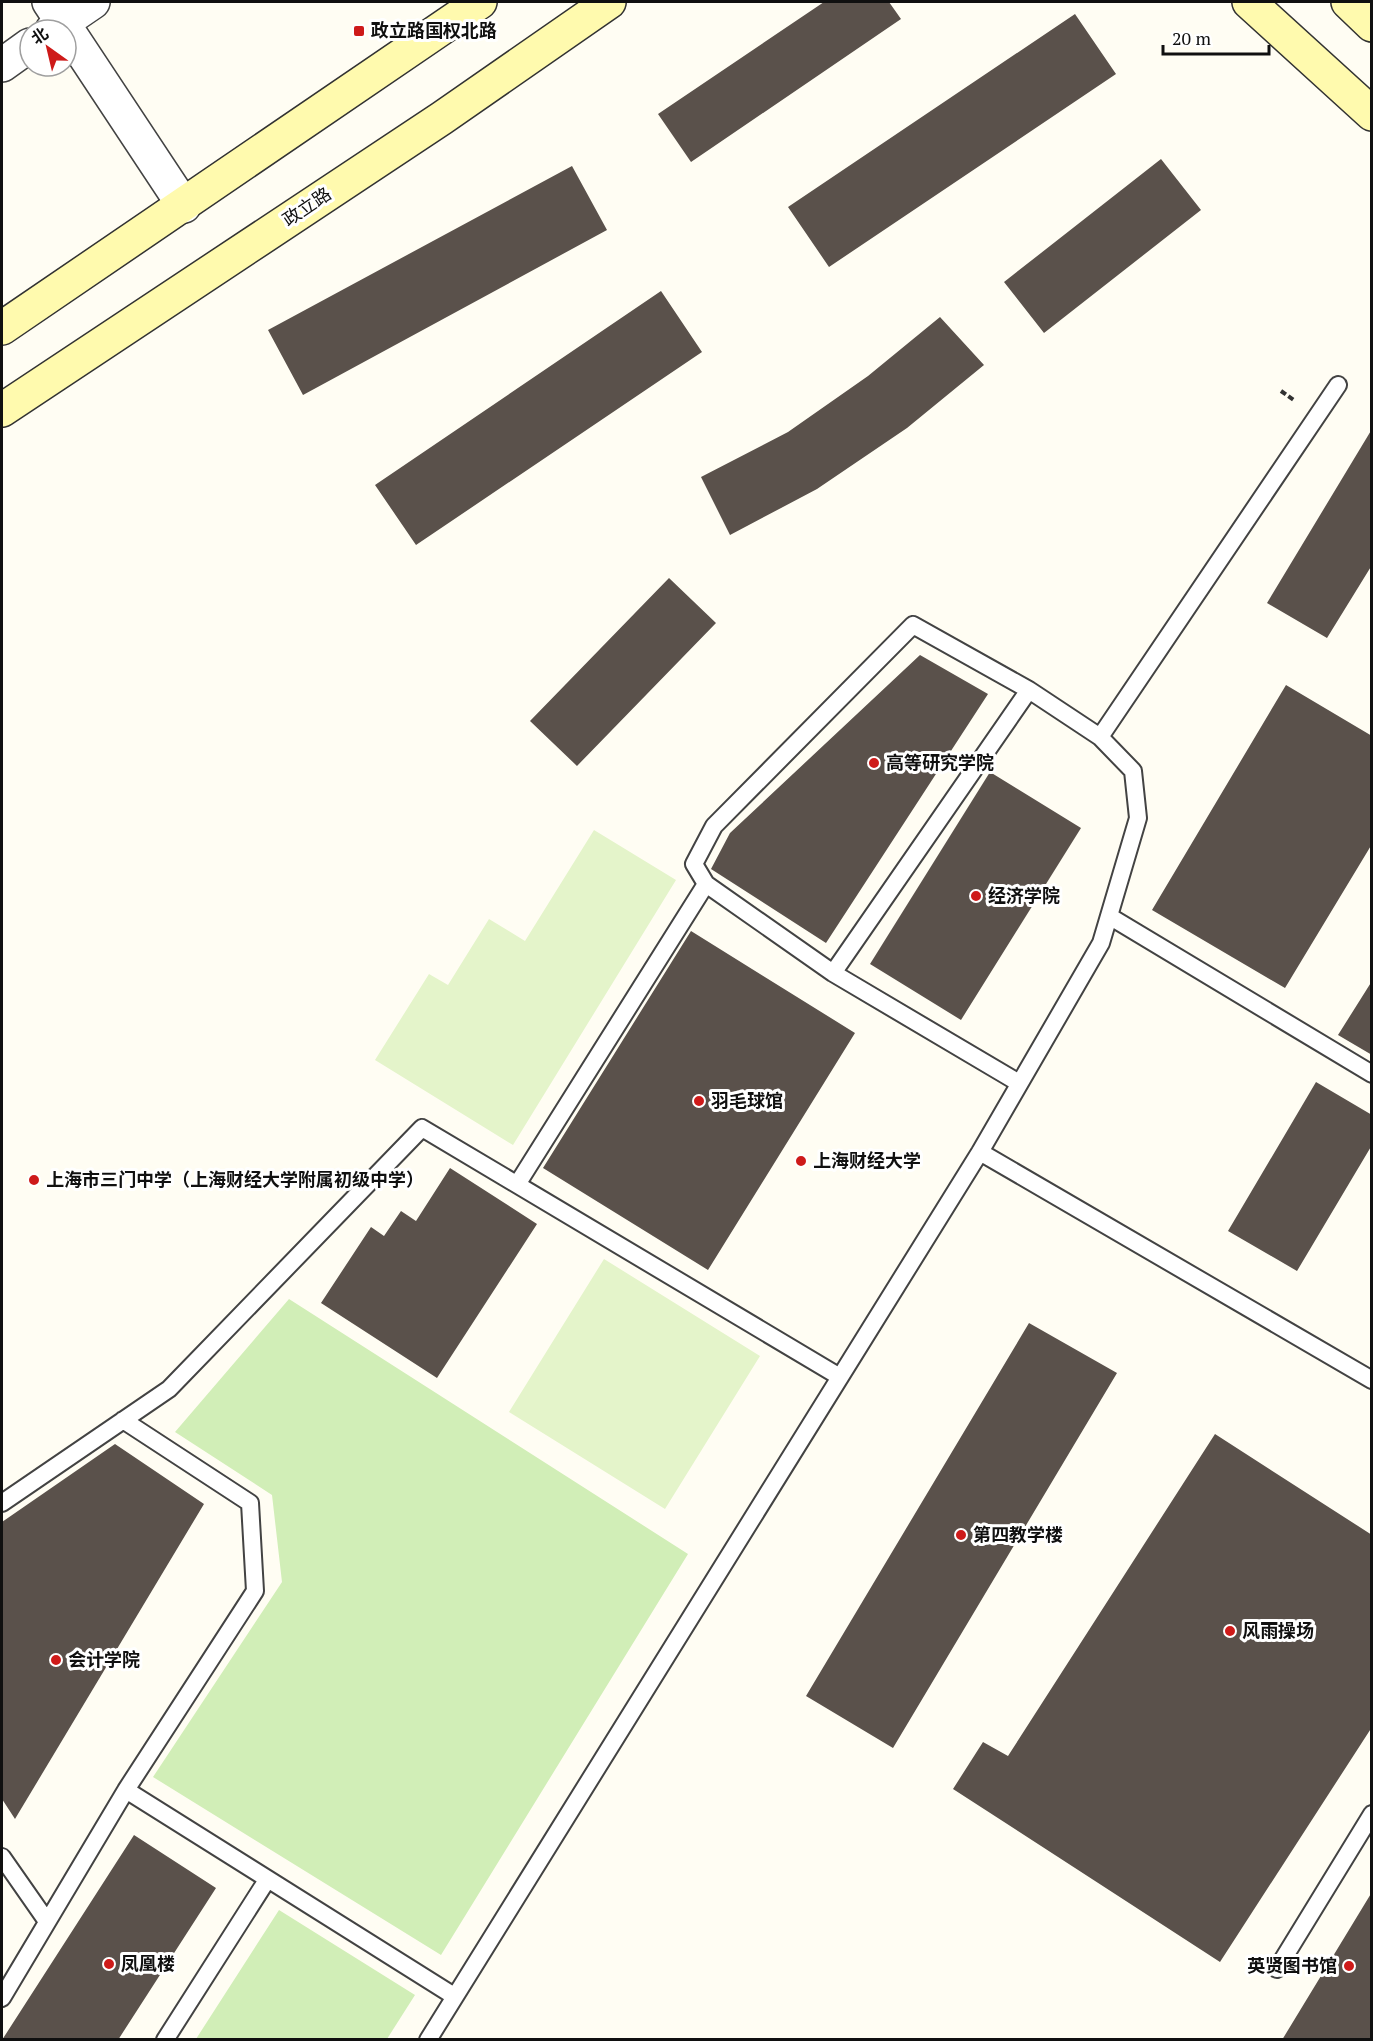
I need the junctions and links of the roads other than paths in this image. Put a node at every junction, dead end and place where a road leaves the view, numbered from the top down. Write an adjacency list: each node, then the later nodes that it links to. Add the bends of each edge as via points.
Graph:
1 (93, 2): 6 (street)
2 (480, 2): 12 (main road)
3 (609, 2): 15 (main road, 政立路, via 442,118)
4 (1249, 2): 11 (main road)
5 (1348, 2): 7 (main road)
6 (54, 18)
7 (1371, 25)
8 (78, 53): 12 (street)
9 (18, 54): 10 (street)
10 (2, 65)
11 (1371, 114)
12 (184, 206): 13 (main road)
13 (2, 328)
14 (1338, 386): 17 (lane)
15 (2, 410)
16 (1029, 690): 17 (lane); 18 (lane, via 913,626 714,826 694,864); 20 (lane)
17 (1100, 737): 19 (lane, via 1133,771 1138,818)
18 (706, 884): 20 (lane); 24 (lane)
19 (1109, 915): 21 (lane); 22 (lane, via 1101,943)
20 (833, 973): 22 (lane)
21 (1371, 1074)
22 (1019, 1083): 23 (lane)
23 (980, 1152): 25 (lane); 26 (lane)
24 (518, 1184): 25 (lane); 27 (lane, via 422,1128 169,1389)
25 (840, 1377): 35 (lane)
26 (1371, 1380)
27 (123, 1420): 28 (lane); 29 (lane, via 250,1503 255,1591)
28 (2, 1503)
29 (126, 1790): 32 (lane); 33 (lane)
30 (1371, 1814): 34 (lane)
31 (2, 1857): 33 (lane)
32 (267, 1880): 35 (lane); 37 (lane)
33 (46, 1920): 36 (lane)
34 (1277, 1969)
35 (454, 1996): 38 (lane)
36 (2, 1998)
37 (165, 2040)
38 (428, 2040)

